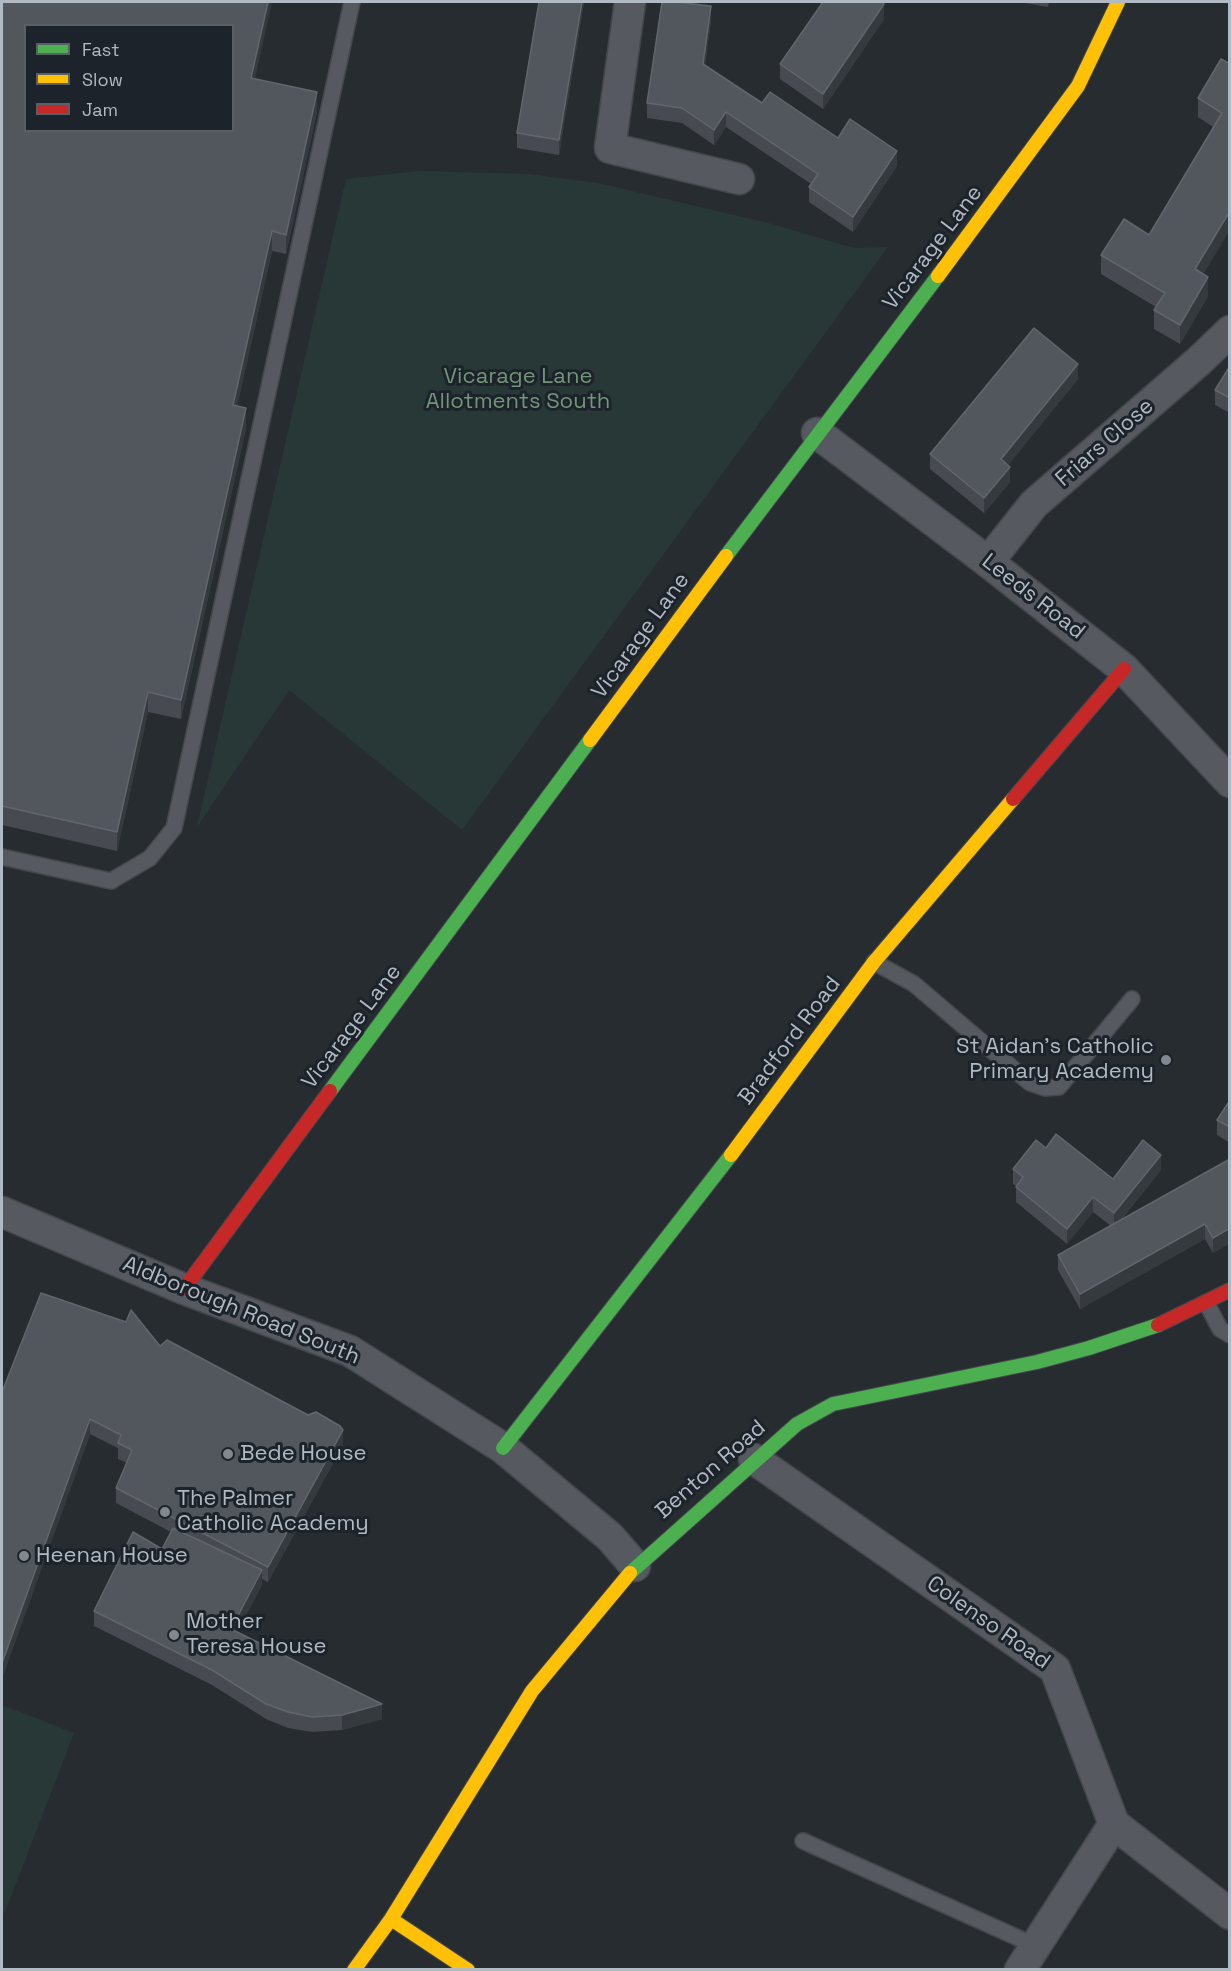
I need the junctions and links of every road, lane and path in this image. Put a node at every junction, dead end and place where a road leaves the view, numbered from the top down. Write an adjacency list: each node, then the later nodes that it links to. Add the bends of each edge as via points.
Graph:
1 (352, 2): 10 (lane, via 174,828 150,858 111,881)
2 (630, 2): 4 (street, via 610,148)
3 (1118, 2): 6 (street, Vicarage Lane, via 1078,86 981,221)
4 (739, 179)
5 (1230, 331): 7 (street, Friars Close, via 1034,504)
6 (817, 433): 7 (street, Leeds Road); 14 (street, Vicarage Lane)
7 (988, 562): 8 (street, Leeds Road)
8 (1124, 669): 9 (street, Leeds Road); 11 (street, Bradford Road)
9 (1230, 782)
10 (2, 857)
11 (874, 963): 12 (lane, via 914,984 1030,1083 1045,1088 1059,1087); 18 (street, Bradford Road, via 701,1196)
12 (1132, 999)
13 (2, 1212): 14 (street, Aldborough Road South)
14 (184, 1289): 18 (street, Aldborough Road South, via 350,1351)
15 (1230, 1290): 16 (street, Benton Road)
16 (1207, 1304): 17 (lane, via 1220,1329); 19 (street, Benton Road, via 1078,1353 833,1404 797,1424)
17 (1230, 1335)
18 (503, 1448): 20 (street, Aldborough Road South, via 610,1537)
19 (754, 1459): 20 (street, Benton Road); 21 (street, Colenso Road, via 1055,1669)
20 (635, 1566): 24 (street, Benton Road, via 532,1691)
21 (1114, 1824): 23 (street); 25 (street)
22 (803, 1841): 25 (lane)
23 (1230, 1914)
24 (391, 1919): 26 (street, Benton Road); 27 (street)
25 (1028, 1958)
26 (354, 1970)
27 (468, 1970)

